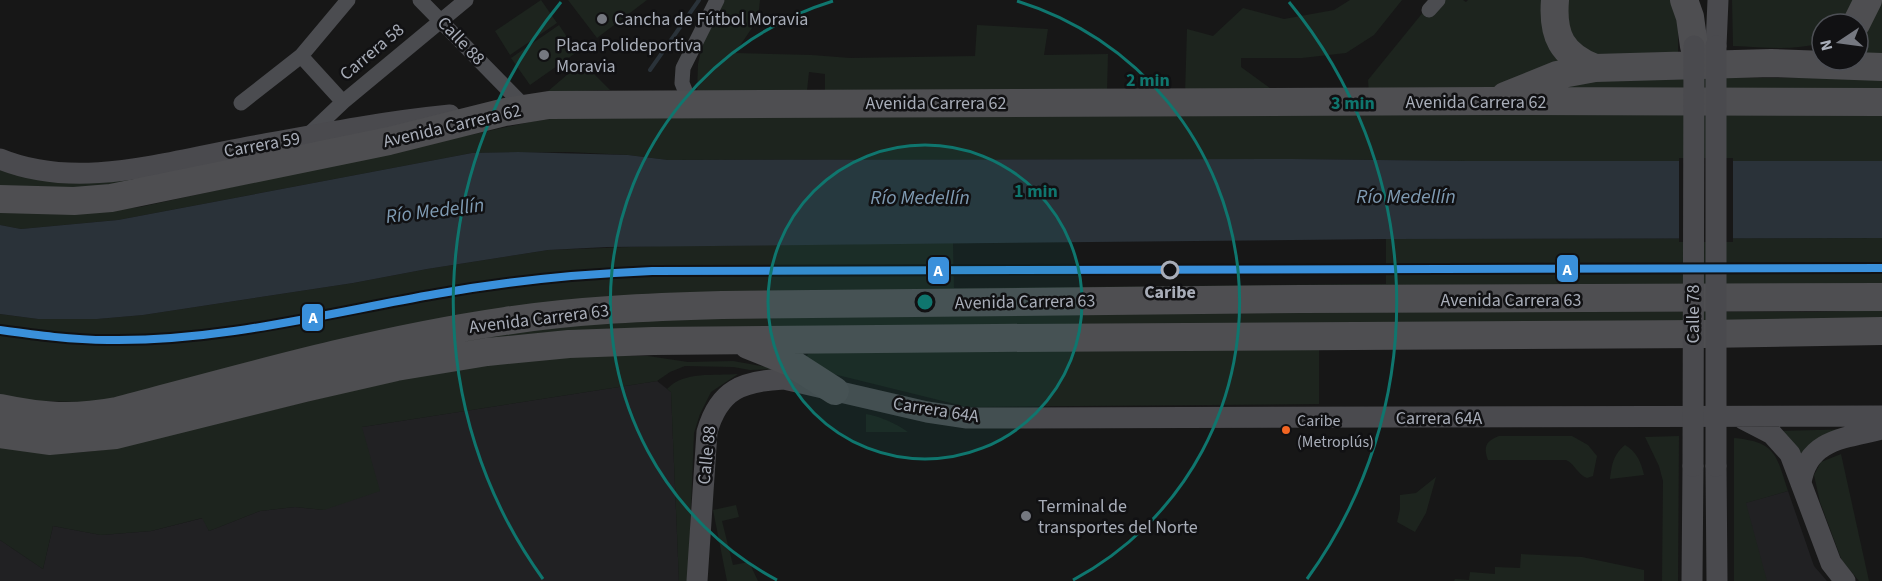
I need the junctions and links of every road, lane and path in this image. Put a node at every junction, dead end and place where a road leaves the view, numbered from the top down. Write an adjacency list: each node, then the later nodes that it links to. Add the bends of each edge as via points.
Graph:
1 (348, 0): 12 (street)
2 (420, 0): 9 (street, Calle 88)
3 (466, 0): 9 (street, Carrera 58)
4 (717, 0): 20 (street, via 683,68 682,83)
5 (1555, 0): 15 (highway, via 1561,43 1572,57)
6 (1684, 0): 10 (highway)
7 (1698, 0): 10 (main road)
8 (1718, 0): 10 (main road)
9 (441, 21): 17 (street, Carrera 58); 21 (street, Calle 88)
10 (1705, 46): 37 (main road, Calle 78, bridge); 38 (main road, Calle 78, bridge)
11 (1810, 55): 13 (highway)
12 (301, 57): 17 (street); 19 (street)
13 (1771, 63): 14 (highway); 15 (highway)
14 (1882, 67)
15 (1595, 68): 16 (highway, via 1557,75)
16 (1492, 101): 18 (highway, Avenida Carrera 62); 20 (highway, Avenida Carrera 62)
17 (342, 102): 22 (street, Carrera 58)
18 (1882, 102)
19 (241, 103)
20 (690, 103): 21 (highway, Avenida Carrera 62)
21 (526, 108): 22 (main road, Carrera 59, via 393,121); 24 (highway, Avenida Carrera 62, via 389,141 111,198)
22 (306, 137): 23 (main road, Carrera 59, via 103,172 51,172)
23 (0, 159)
24 (0, 199)
25 (1882, 297): 30 (highway, Avenida Carrera 63, via 637,308 532,317 456,329 94,415 53,417)
26 (1882, 330): 27 (highway, Avenida Carrera 63)
27 (731, 340): 29 (highway, via 790,362); 34 (highway, Avenida Carrera 63, via 610,341 487,352 315,385 116,435 50,441)
28 (784, 379): 29 (main road, Carrera 64A); 36 (main road, Calle 88, via 755,382 733,390 716,406 710,419)
29 (835, 391): 32 (main road, Carrera 64A, via 967,418)
30 (0, 408)
31 (1882, 416): 32 (main road, Carrera 64A)
32 (1739, 418): 35 (main road, via 1762,428 1782,444)
33 (1882, 429): 35 (main road, via 1828,443 1808,460)
34 (0, 434)
35 (1801, 483): 39 (main road, via 1831,563)
36 (698, 581)
37 (1692, 581)
38 (1717, 581)
39 (1845, 581)

